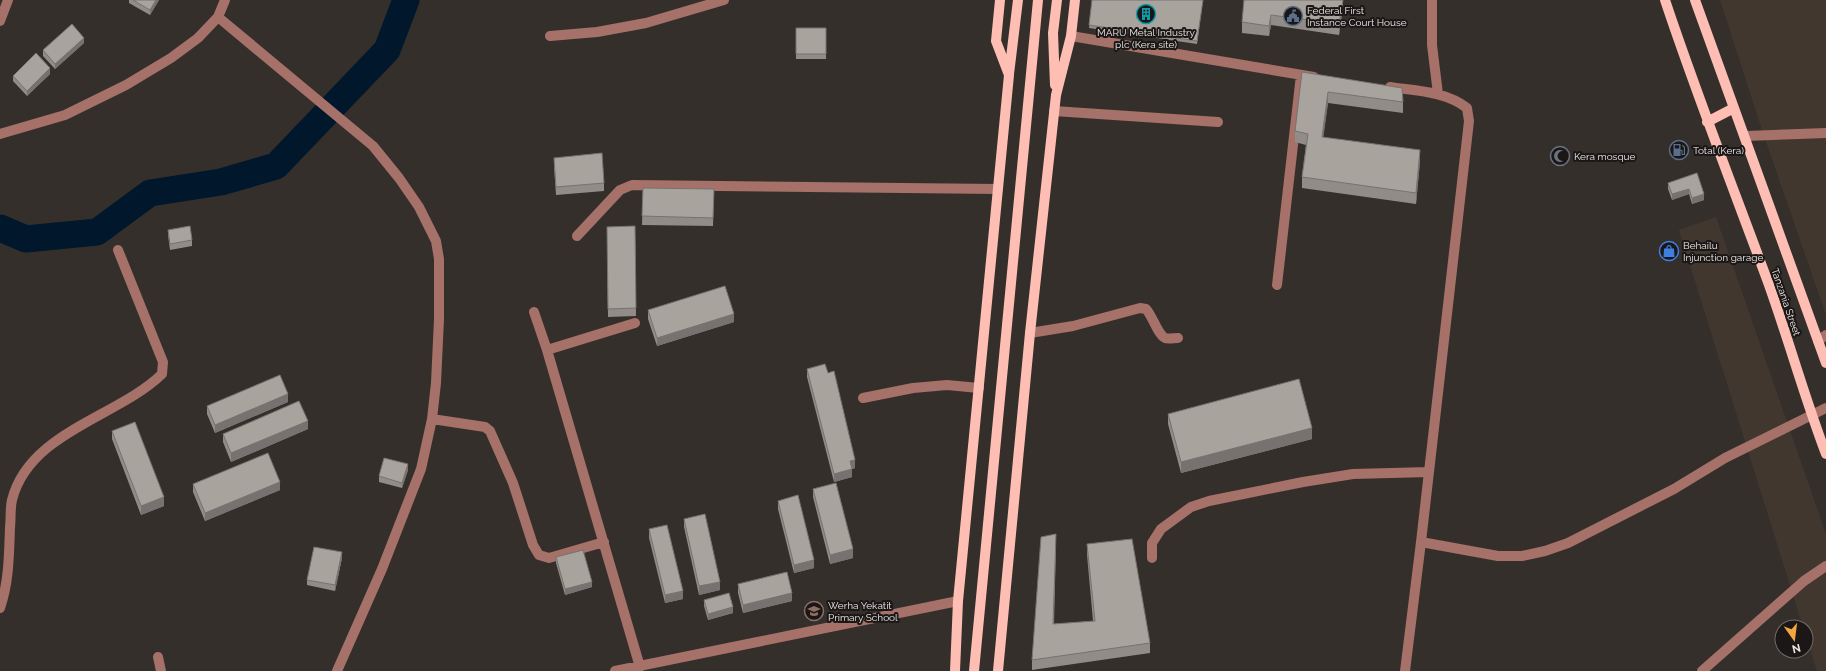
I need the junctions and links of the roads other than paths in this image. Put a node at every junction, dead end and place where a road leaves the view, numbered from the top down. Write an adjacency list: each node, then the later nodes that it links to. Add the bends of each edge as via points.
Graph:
1 (8, 0): 13 (street)
2 (225, 0): 12 (street)
3 (724, 0): 14 (street, via 646,23 597,32)
4 (1000, 0): 17 (main road, via 996,41)
5 (1018, 0): 17 (main road)
6 (1038, 0): 59 (main road)
7 (1057, 0): 21 (main road, via 1054,33)
8 (1075, 0): 15 (main road)
9 (1432, 0): 20 (street, via 1432,45)
10 (1664, 0): 25 (main road, Tanzania Street)
11 (1695, 0): 22 (main road, Tanzania Street)
12 (218, 17): 27 (street, via 198,38 172,58 126,85 65,115); 44 (street, via 373,146 419,207 436,241 440,259 436,383)
13 (0, 21)
14 (550, 36)
15 (1071, 36): 16 (street); 21 (main road)
16 (1301, 75): 18 (street); 32 (street)
17 (1009, 76): 29 (main road)
18 (1324, 78)
19 (1377, 86): 20 (street)
20 (1438, 94): 46 (street, via 1457,100 1467,108 1469,121)
21 (1056, 95): 23 (main road)
22 (1734, 108): 25 (main road); 28 (main road, Tanzania Street)
23 (1054, 111): 24 (street); 35 (main road)
24 (1218, 122)
25 (1707, 122): 43 (main road, Tanzania Street, via 1769,286)
26 (1826, 132): 28 (street)
27 (0, 134)
28 (1745, 136): 37 (main road, Tanzania Street)
29 (998, 189): 30 (street, via 632,185 620,190); 40 (main road)
30 (577, 236)
31 (118, 250): 52 (street, via 163,362 162,374 151,385 73,430 40,455 27,469 12,500 6,591)
32 (1277, 285)
33 (534, 312): 38 (street)
34 (635, 323): 38 (street)
35 (1030, 333): 36 (street, via 1073,326 1140,308 1151,314 1162,336); 60 (main road)
36 (1178, 338)
37 (1822, 338): 39 (main road, Tanzania Street)
38 (547, 350): 47 (street)
39 (1826, 363)
40 (979, 388): 41 (street, via 947,385 913,388); 51 (main road)
41 (863, 398)
42 (1826, 408): 43 (street)
43 (1811, 415): 45 (main road, Tanzania Street); 48 (street, via 1725,458 1674,490 1568,543 1545,551 1522,556 1498,556)
44 (432, 419): 47 (street, via 485,427 490,431 513,482 533,545 539,555 550,558); 56 (street, via 421,469 382,569)
45 (1826, 454)
46 (1429, 472): 48 (street); 49 (street, via 1353,474 1209,500 1191,507 1161,529 1152,544)
47 (604, 542): 54 (street)
48 (1421, 542): 61 (street)
49 (1152, 558)
50 (1826, 566): 62 (street, via 1804,581)
51 (958, 601): 54 (street); 58 (main road)
52 (0, 608)
53 (158, 657): 55 (street)
54 (640, 666): 57 (street)
55 (161, 671)
56 (337, 671)
57 (615, 671)
58 (955, 671)
59 (974, 671)
60 (998, 671)
61 (1405, 671)
62 (1702, 671)

